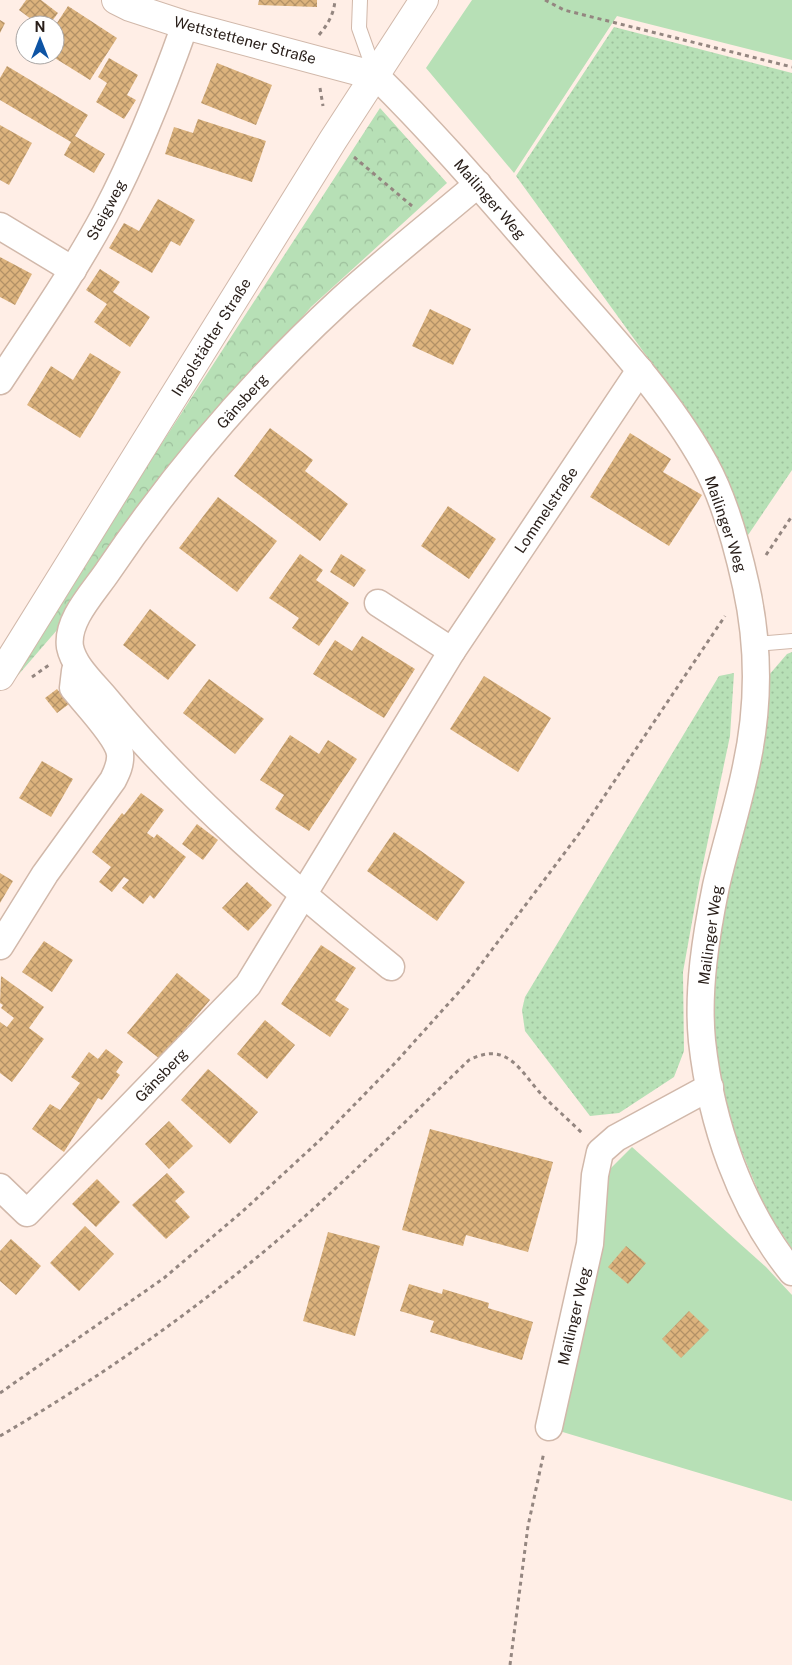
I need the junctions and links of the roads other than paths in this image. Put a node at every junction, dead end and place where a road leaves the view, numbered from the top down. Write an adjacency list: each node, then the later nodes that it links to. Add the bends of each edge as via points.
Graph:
1 (116, 0): 4 (main road, Wettstettener Straße)
2 (360, 0): 5 (lane, via 359,28)
3 (424, 0): 5 (main road, Ingolstädter Straße)
4 (186, 26): 5 (main road, Wettstettener Straße); 8 (street, Steigweg, via 133,158)
5 (376, 76): 6 (street, Mailinger Weg); 16 (main road, Ingolstädter Straße)
6 (478, 184): 9 (street, Mailinger Weg); 15 (street, Gänsberg, via 342,299 258,381 196,452 138,527 77,616 70,633)
7 (0, 226): 8 (street)
8 (73, 270): 10 (street, Steigweg)
9 (640, 370): 13 (street, Mailinger Weg, via 674,415 706,466 729,524 746,585); 14 (street, Lommelstraße)
10 (0, 381)
11 (378, 603): 14 (street)
12 (792, 641): 13 (lane)
13 (756, 644): 20 (street, Mailinger Weg, via 755,706 746,766 708,931 702,991 702,1039)
14 (452, 651): 17 (street, Lommelstraße)
15 (73, 655): 17 (street, via 134,733 186,789); 18 (street, Gänsberg, via 74,688 116,742 120,754 119,768 45,874)
16 (0, 676)
17 (303, 895): 19 (street); 21 (street, Gänsberg, via 248,984 27,1213)
18 (0, 946)
19 (390, 967)
20 (710, 1087): 22 (street, Mailinger Weg, via 725,1147 751,1209 772,1247); 23 (street, Mailinger Weg, via 616,1138 600,1152 595,1174 590,1244)
21 (0, 1188)
22 (792, 1272)
23 (550, 1427)

